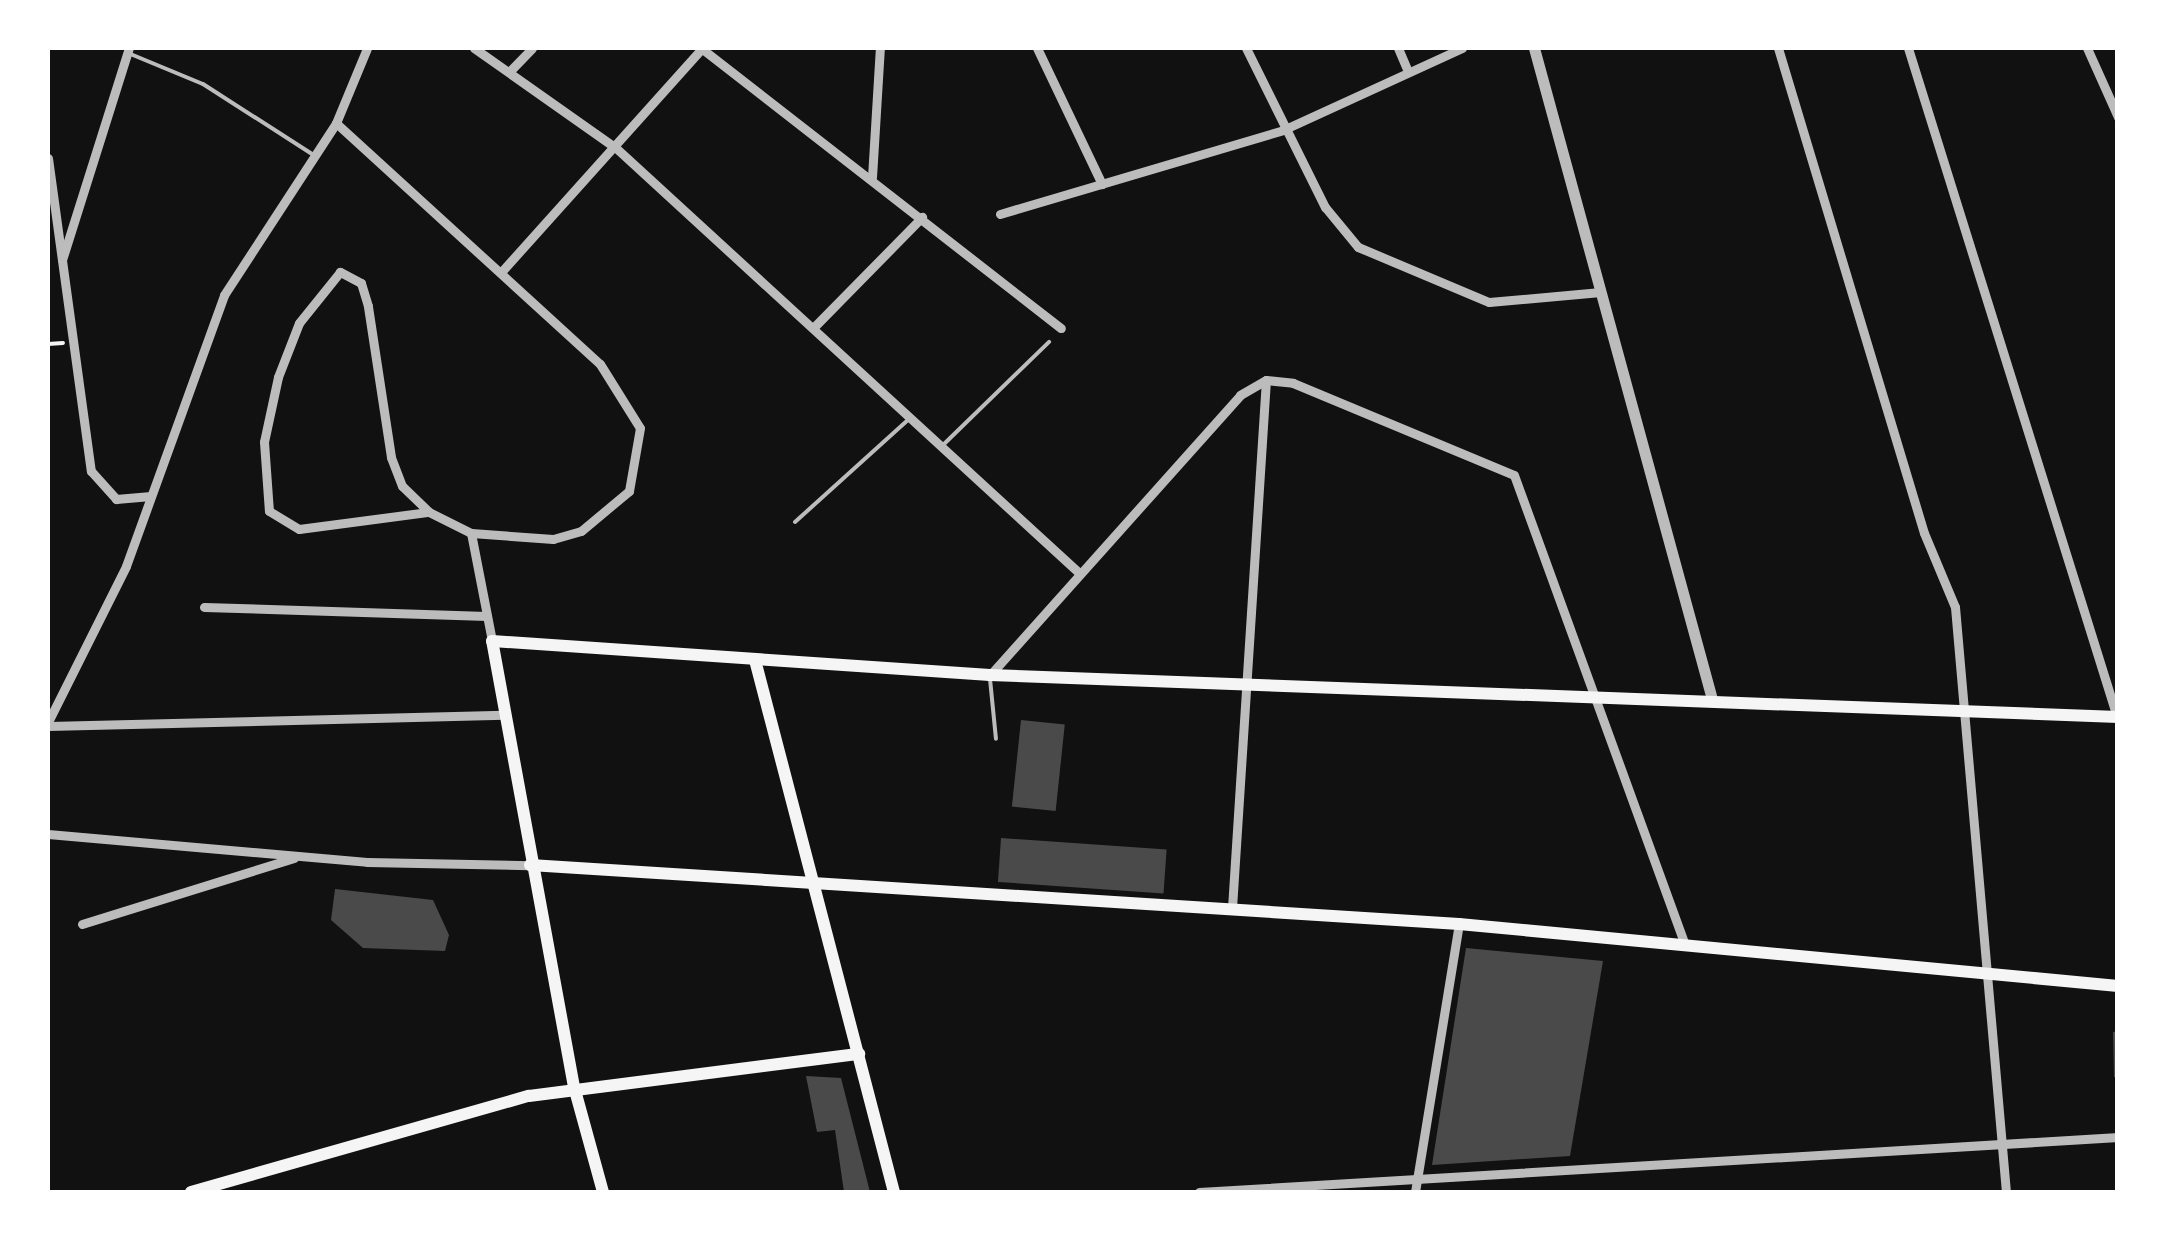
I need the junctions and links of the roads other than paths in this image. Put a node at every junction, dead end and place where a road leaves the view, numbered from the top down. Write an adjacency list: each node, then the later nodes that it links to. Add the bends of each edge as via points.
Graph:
1 (366, 48): 18 (street)
2 (474, 48): 16 (street)
3 (532, 48): 16 (street)
4 (702, 48): 20 (street); 23 (street)
5 (880, 48): 23 (street)
6 (1037, 48): 24 (street)
7 (1246, 48): 19 (street)
8 (1398, 48): 15 (street)
9 (1462, 48): 15 (street)
10 (1534, 48): 29 (street)
11 (1778, 48): 49 (street, via 1924,532 1955,607)
12 (1908, 48): 51 (street)
13 (2087, 48): 17 (street)
14 (128, 50): 21 (lane, via 203,84); 27 (street)
15 (1408, 71): 19 (street)
16 (509, 72): 20 (street)
17 (2118, 116)
18 (336, 124): 21 (street); 28 (street)
19 (1284, 130): 24 (street); 29 (street, via 1344,234 1374,258 1489,302)
20 (616, 148): 28 (street); 30 (street)
21 (312, 154): 36 (street, via 224,296)
22 (48, 158): 27 (street)
23 (872, 176): 26 (street)
24 (1102, 184): 25 (street)
25 (1000, 214)
26 (922, 217): 30 (street); 31 (street)
27 (62, 263): 36 (street, via 91,471 116,499)
28 (503, 270): 39 (street, via 624,389 642,450 629,490 600,524 552,539)
29 (1601, 292): 48 (street)
30 (815, 326): 34 (street)
31 (1061, 328)
32 (1049, 342): 35 (lane)
33 (1266, 380): 40 (street, via 1240,395); 46 (street); 47 (street, via 1512,472)
34 (913, 416): 35 (street); 38 (lane)
35 (943, 445): 40 (street)
36 (148, 496): 52 (street, via 126,566)
37 (429, 512): 37 (street, via 402,486 391,457 368,306 361,283 340,272 300,323 278,377 264,442 269,510 299,528); 39 (street)
38 (794, 522)
39 (471, 533): 42 (street)
40 (1078, 572): 45 (street)
41 (204, 607): 42 (street)
42 (487, 616): 43 (street)
43 (492, 641): 44 (main road); 50 (main road)
44 (755, 660): 45 (main road); 57 (main road)
45 (990, 674): 46 (main road); 53 (lane)
46 (1242, 685): 47 (main road); 58 (street)
47 (1599, 696): 48 (main road); 61 (street)
48 (1712, 699): 49 (main road)
49 (1968, 714): 51 (main road); 62 (street)
50 (504, 715): 52 (street); 56 (main road)
51 (2117, 717)
52 (48, 724)
53 (996, 740)
54 (48, 834): 55 (street)
55 (300, 856): 56 (street); 59 (street)
56 (530, 865): 57 (main road); 65 (main road)
57 (810, 878): 58 (main road); 64 (main road)
58 (1232, 908): 60 (main road)
59 (82, 924)
60 (1459, 924): 61 (main road); 68 (street)
61 (1685, 945): 62 (main road)
62 (1985, 972): 63 (main road); 67 (street)
63 (2118, 986)
64 (858, 1054): 65 (main road); 71 (main road)
65 (574, 1087): 69 (main road); 70 (main road)
66 (2118, 1136): 67 (street)
67 (2002, 1144): 68 (street); 74 (street)
68 (1417, 1179): 72 (street); 73 (street)
69 (192, 1192)
70 (603, 1192)
71 (894, 1192)
72 (1199, 1192)
73 (1415, 1192)
74 (2006, 1192)

